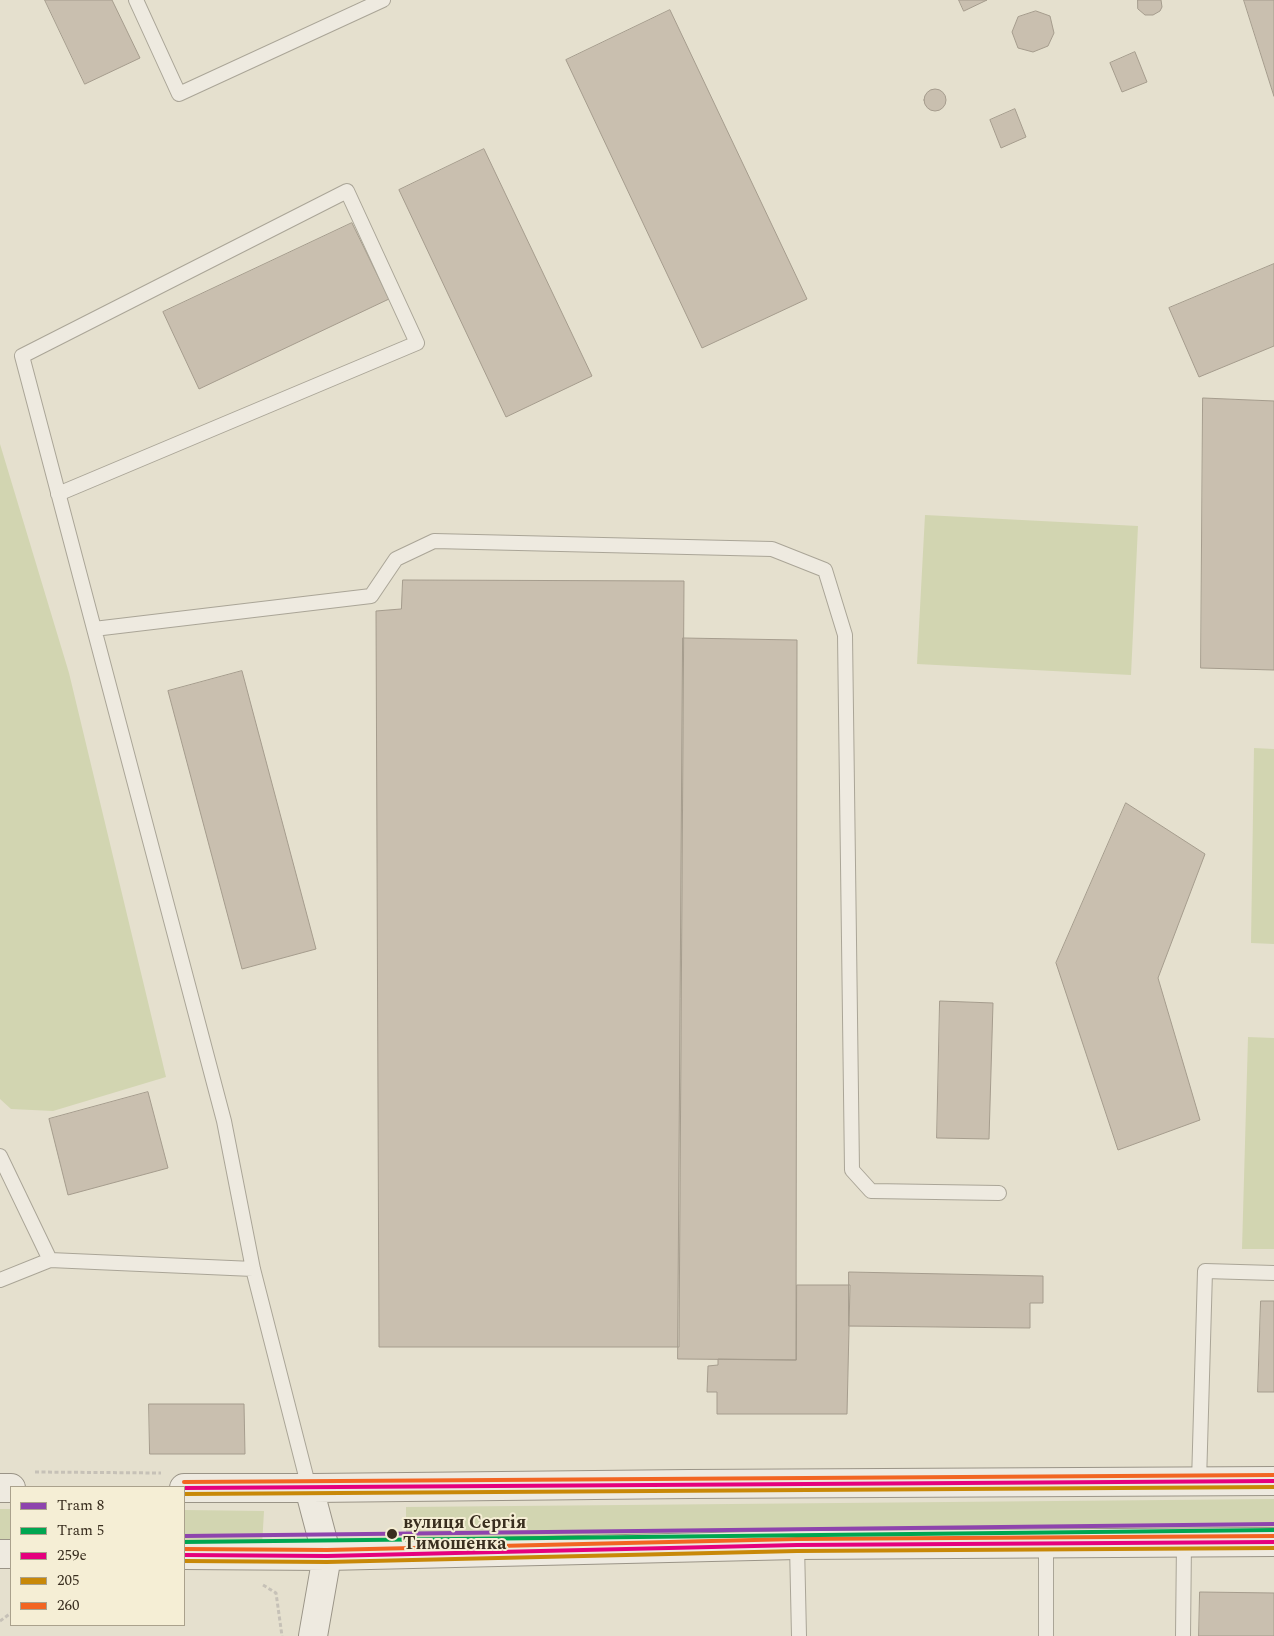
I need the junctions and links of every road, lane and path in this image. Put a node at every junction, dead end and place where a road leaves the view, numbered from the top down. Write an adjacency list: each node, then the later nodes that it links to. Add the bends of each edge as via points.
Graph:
1 (136, 0): 2 (lane, via 179,94)
2 (383, 0)
3 (58, 494): 3 (lane, via 22,356 347,191 417,343); 4 (lane)
4 (94, 629): 6 (lane, via 371,596 396,559 434,542 772,549 825,570 844,635 852,1170 871,1191); 8 (lane, via 224,1121)
5 (0, 1156): 7 (lane)
6 (999, 1194)
7 (50, 1260): 8 (lane); 10 (lane)
8 (253, 1269): 14 (lane)
9 (1274, 1273): 12 (lane, via 1205,1271)
10 (0, 1280)
11 (1274, 1481): 12 (main road)
12 (1199, 1482): 14 (main road)
13 (185, 1488): 14 (main road)
14 (310, 1488): 20 (main road)
15 (1184, 1542): 16 (main road); 17 (main road); 26 (lane)
16 (1274, 1542)
17 (1046, 1543): 18 (main road); 25 (lane)
18 (797, 1545): 20 (main road); 24 (lane)
19 (185, 1555): 20 (main road)
20 (327, 1556): 23 (main road)
21 (260, 1584): 22 (path, via 276,1593)
22 (282, 1636)
23 (313, 1636)
24 (799, 1636)
25 (1046, 1636)
26 (1182, 1636)

